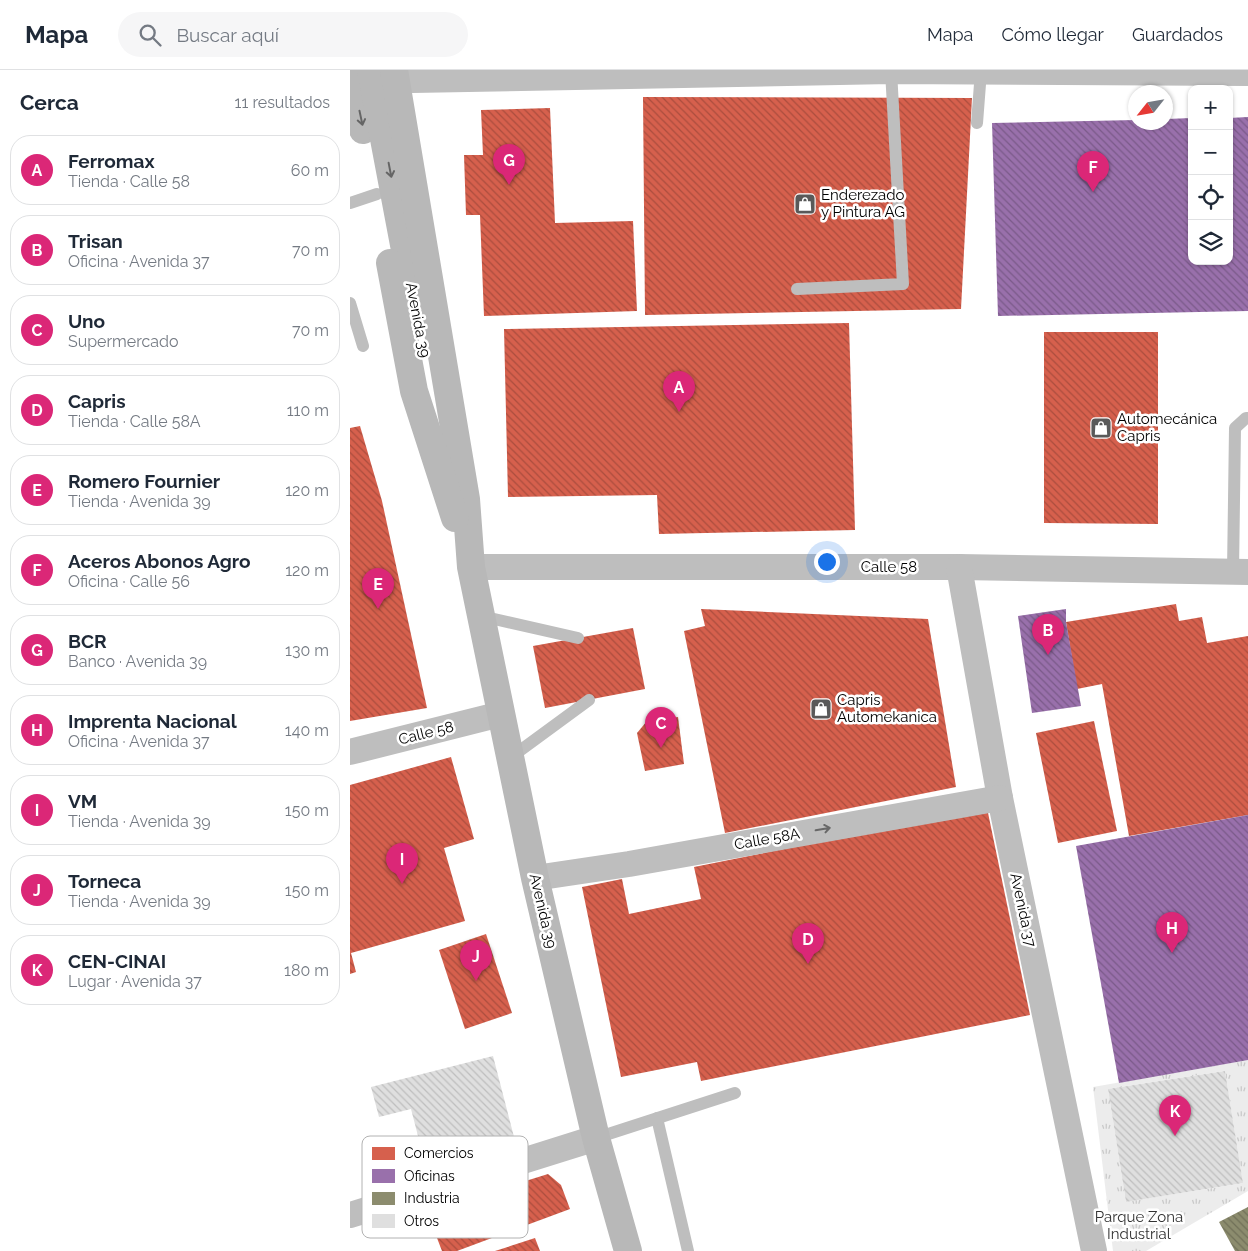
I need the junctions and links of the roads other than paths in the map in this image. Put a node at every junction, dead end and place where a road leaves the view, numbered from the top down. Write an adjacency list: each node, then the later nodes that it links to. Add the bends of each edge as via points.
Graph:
1 (351, 70): 8 (main road, one-way to 8)
2 (371, 70): 14 (main road, Avenida 39, one-way to 14)
3 (891, 71): 4 (street); 5 (street); 10 (lane, via 903,284)
4 (981, 72): 6 (street); 7 (lane)
5 (406, 73): 14 (main road, via 457,383)
6 (1248, 73)
7 (977, 123)
8 (376, 194): 9 (lane); 14 (main road, via 414,391)
9 (350, 203)
10 (797, 289)
11 (350, 303): 12 (lane)
12 (363, 346)
13 (1248, 418): 17 (lane, via 1235,428)
14 (460, 508): 15 (main road, Avenida 39)
15 (471, 567): 16 (street, Calle 58); 18 (main road, Avenida 39)
16 (959, 567): 17 (street, Calle 58); 24 (street, Avenida 37)
17 (1240, 572)
18 (480, 616): 19 (lane); 21 (main road, Avenida 39)
19 (578, 638)
20 (589, 700): 23 (lane)
21 (501, 714): 22 (street, Calle 58); 23 (main road, Avenida 39)
22 (350, 752)
23 (510, 758): 25 (main road, Avenida 39)
24 (1000, 798): 25 (street, Calle 58A, one-way to 24); 34 (street, Avenida 37)
25 (535, 878): 28 (main road, Avenida 39)
26 (735, 1093): 27 (lane)
27 (657, 1118): 28 (lane); 33 (lane)
28 (596, 1138): 29 (street); 32 (main road, Avenida 39)
29 (528, 1159)
30 (362, 1211): 31 (street)
31 (350, 1215)
32 (628, 1251)
33 (688, 1251)
34 (1094, 1251)

